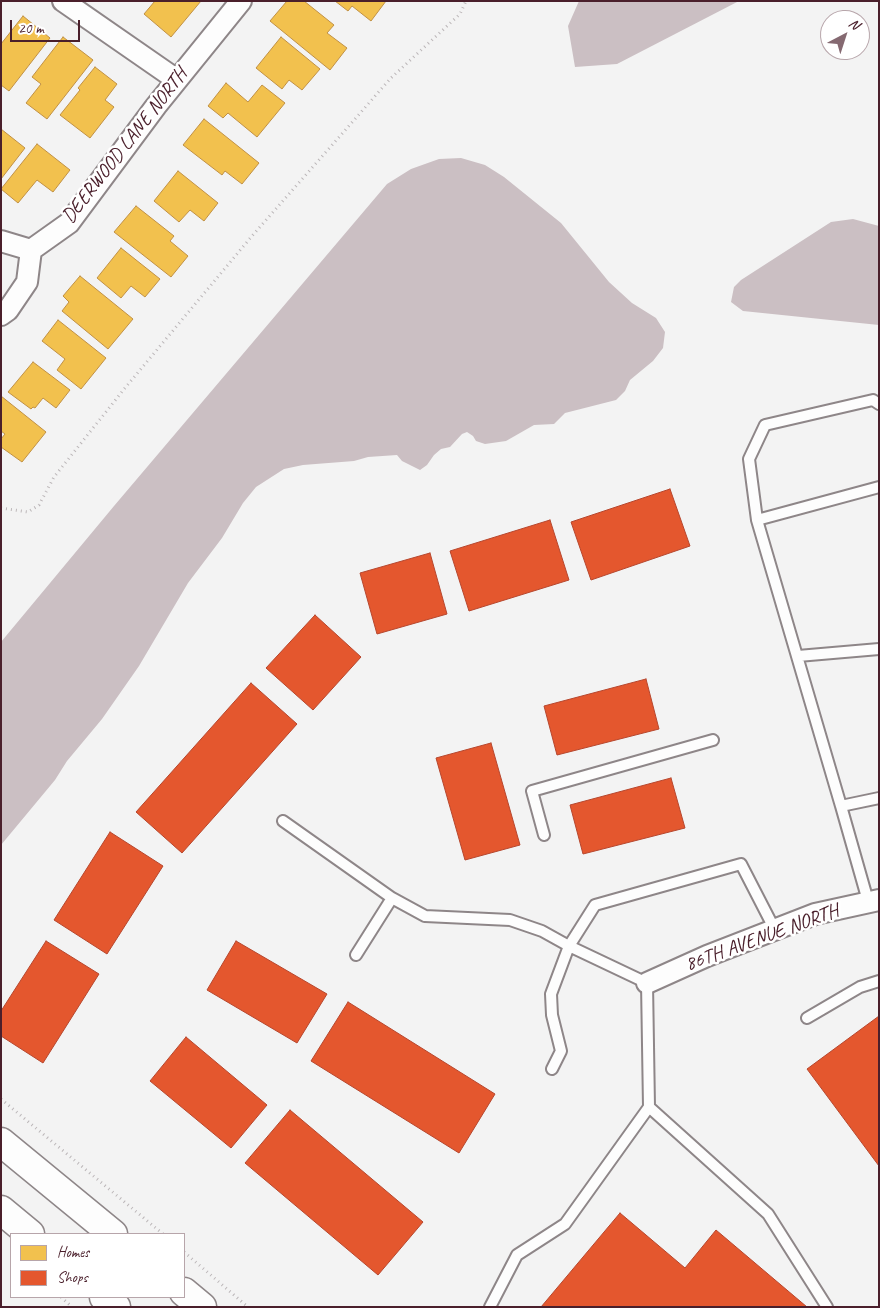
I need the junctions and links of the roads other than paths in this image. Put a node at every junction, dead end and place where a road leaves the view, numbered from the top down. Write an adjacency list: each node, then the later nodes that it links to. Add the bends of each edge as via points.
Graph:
1 (64, 1): 3 (street)
2 (241, 1): 3 (street, DEERWOOD LANE NORTH)
3 (177, 80): 5 (street, DEERWOOD LANE NORTH, via 69,223)
4 (1, 241): 5 (street)
5 (31, 250): 6 (street, via 27,282)
6 (1, 315)
7 (879, 404): 9 (lane, via 874,400 765,425 749,459)
8 (879, 487): 9 (lane)
9 (757, 520): 11 (lane)
10 (879, 650): 11 (lane)
11 (798, 656): 14 (lane)
12 (713, 740): 16 (lane, via 532,791)
13 (879, 798): 14 (lane)
14 (842, 806): 18 (lane)
15 (283, 821): 17 (lane)
16 (544, 835)
17 (392, 898): 20 (lane, via 425,916 510,920 542,931); 21 (lane)
18 (873, 900): 19 (street, 86TH AVENUE NORTH, via 815,914)
19 (775, 930): 20 (lane, via 741,864 595,905); 23 (street, 86TH AVENUE NORTH)
20 (569, 946): 23 (lane); 25 (lane, via 551,994 552,1015 561,1051)
21 (356, 955)
22 (879, 981): 24 (lane, via 860,987)
23 (647, 983): 26 (lane)
24 (806, 1018)
25 (552, 1069)
26 (649, 1107): 35 (lane, via 565,1224 517,1255); 36 (lane, via 768,1214)
27 (1, 1142): 30 (main road)
28 (1, 1210): 29 (main road)
29 (29, 1233)
30 (112, 1233)
31 (185, 1293): 34 (main road)
32 (105, 1298): 33 (main road)
33 (116, 1307)
34 (202, 1307)
35 (490, 1307)
36 (827, 1307)

